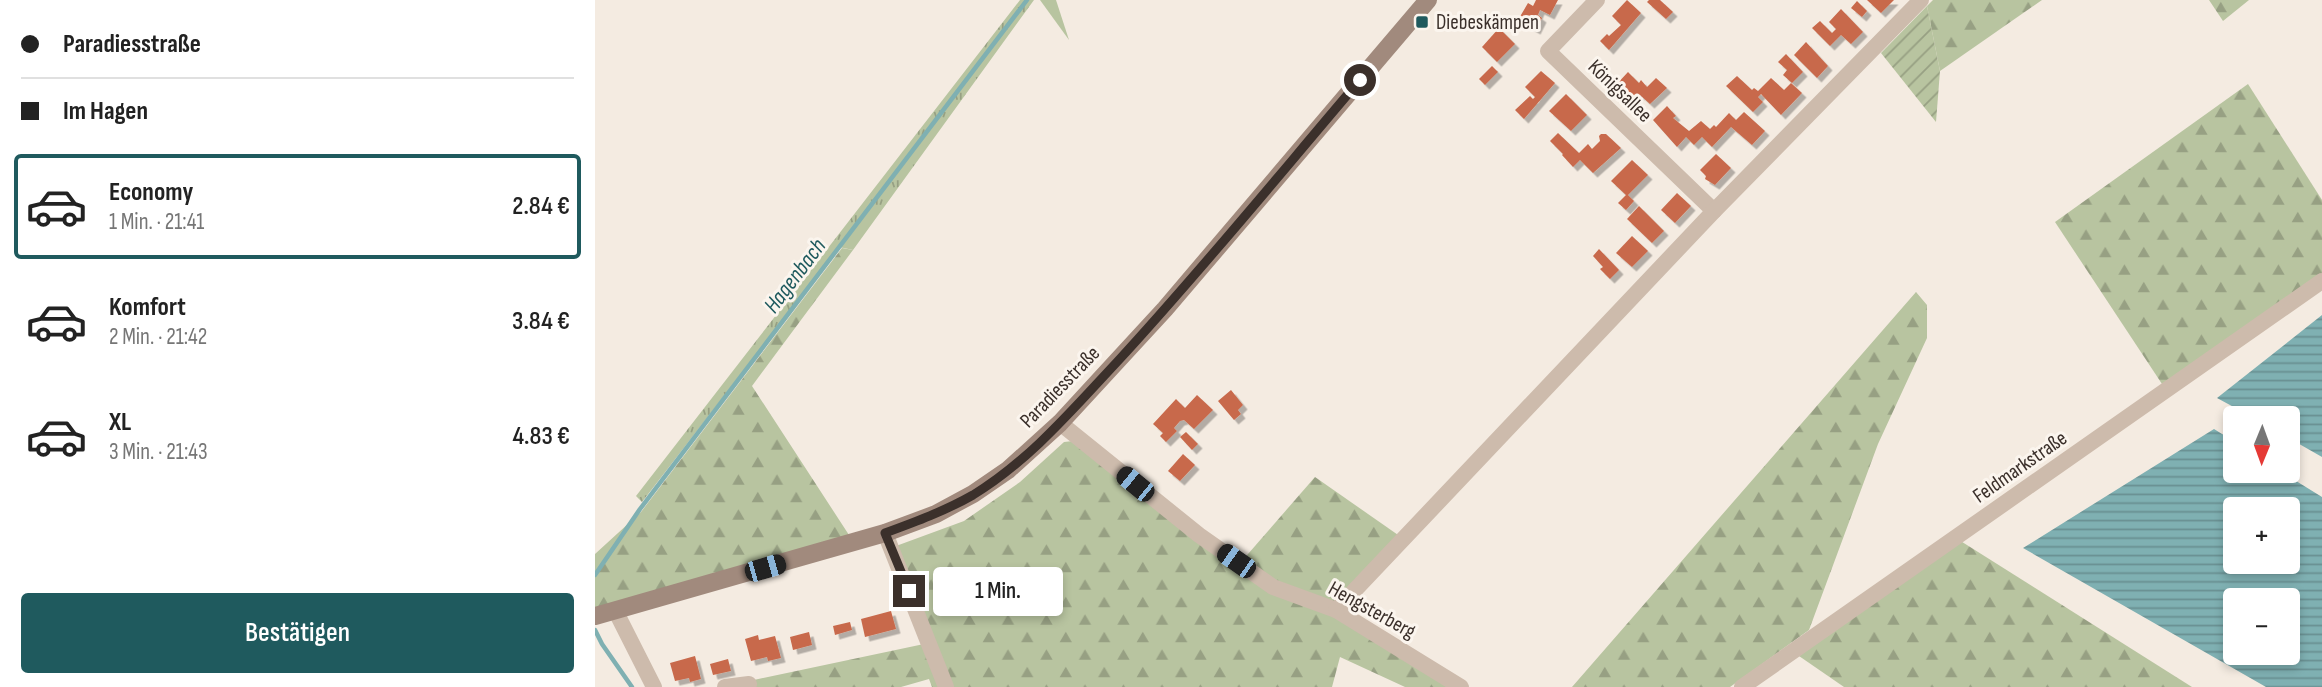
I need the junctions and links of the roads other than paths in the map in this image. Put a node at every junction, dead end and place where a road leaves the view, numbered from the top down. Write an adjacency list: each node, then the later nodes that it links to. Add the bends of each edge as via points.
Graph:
1 (1429, 0): 6 (main road, Paradiesstraße, via 1165,309)
2 (1597, 0): 4 (street, Königsallee, via 1548,51)
3 (1921, 0): 4 (street)
4 (1714, 211): 8 (street)
5 (2322, 281): 15 (street, Feldmarkstraße)
6 (1060, 423): 7 (main road, Paradiesstraße, via 1008,470 973,494); 8 (street, Hengsterberg, via 1199,535 1273,587)
7 (885, 533): 9 (main road, Paradiesstraße); 13 (street)
8 (1336, 610): 14 (street, Hengsterberg)
9 (603, 614): 11 (street)
10 (749, 684): 12 (street)
11 (654, 687)
12 (725, 687)
13 (946, 687)
14 (1461, 687)
15 (1742, 687)

